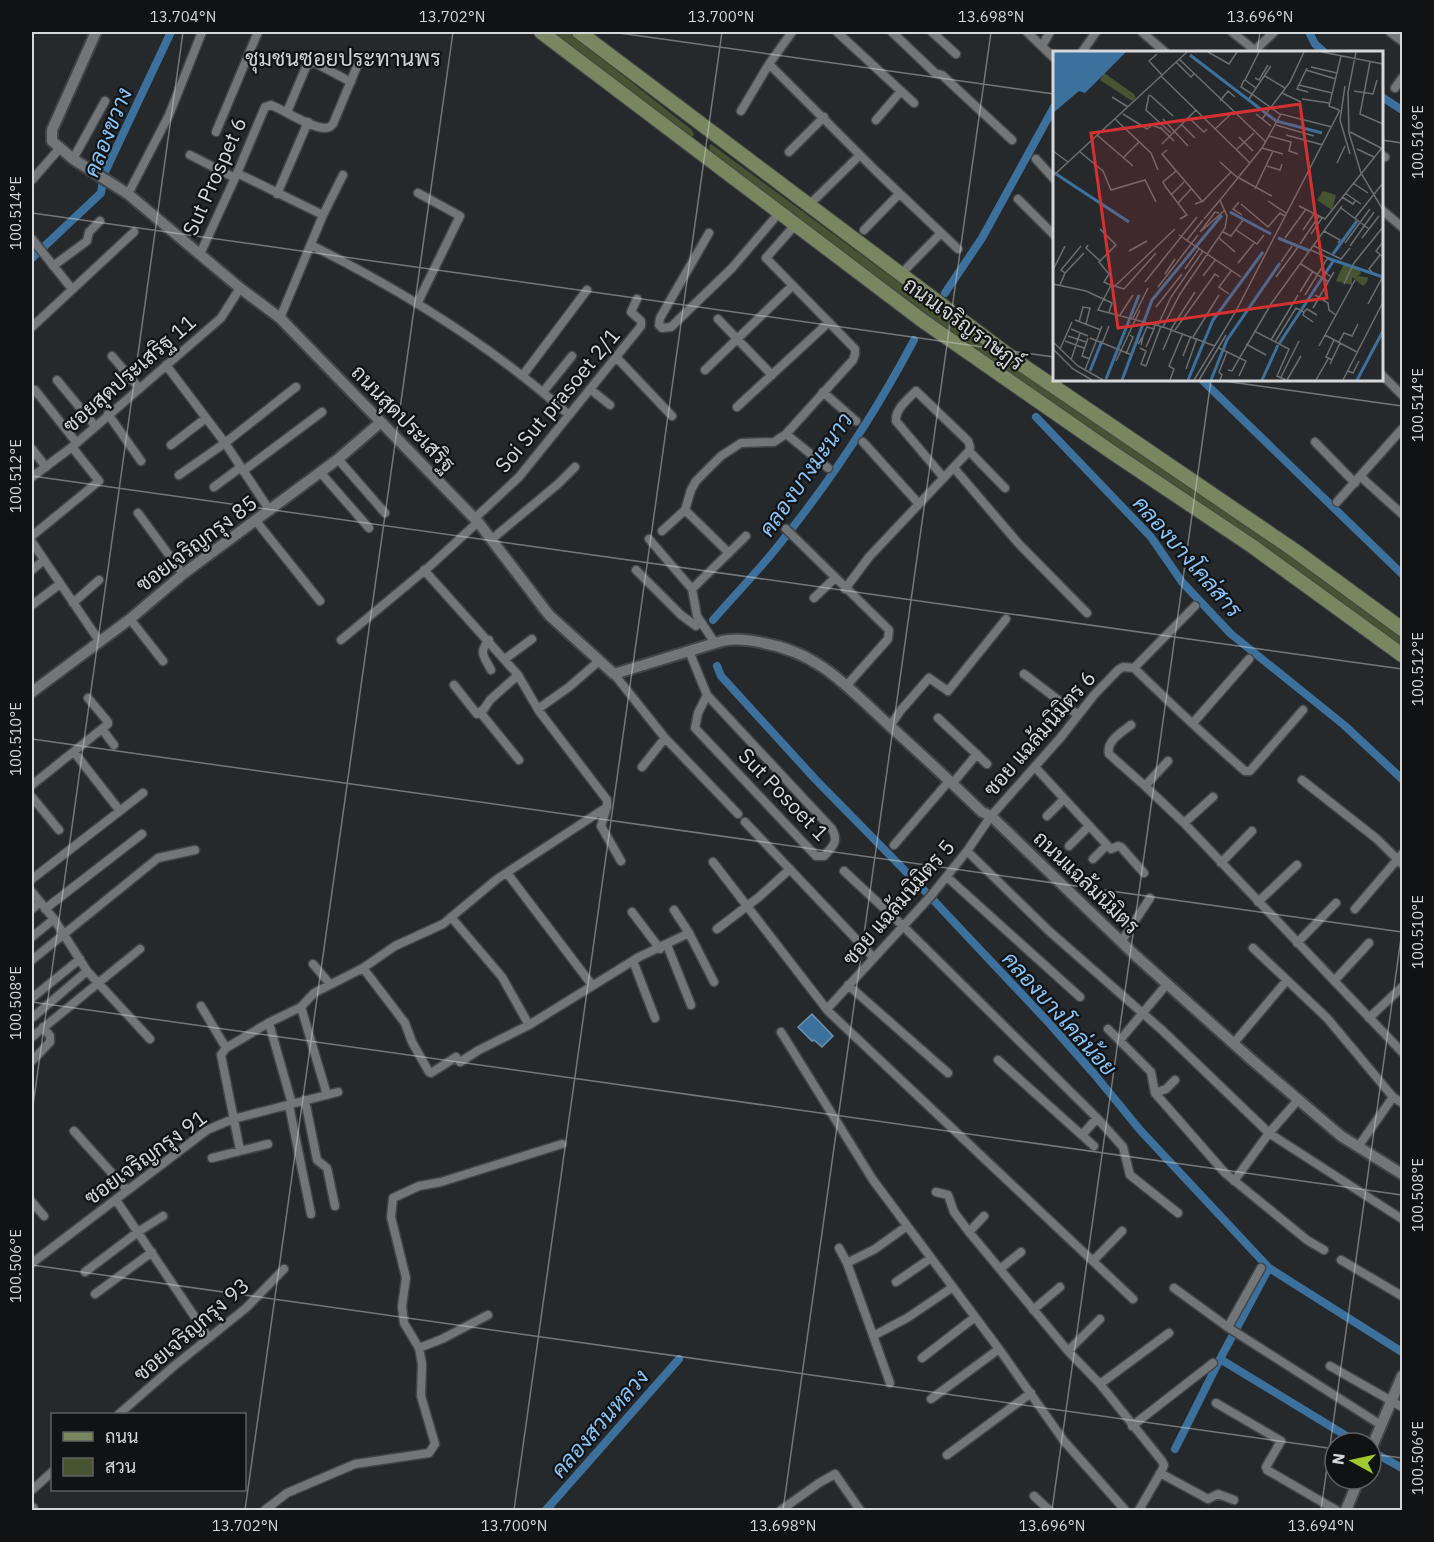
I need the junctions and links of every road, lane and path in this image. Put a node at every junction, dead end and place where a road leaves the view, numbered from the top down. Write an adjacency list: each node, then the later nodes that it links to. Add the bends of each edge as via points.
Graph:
1 (96, 32): 42 (street, via 52,130 52,141)
2 (202, 32): 53 (street, via 169,115)
3 (258, 32): 39 (street)
4 (542, 32): 41 (main road, ถนนเจริญราษฎร์)
5 (579, 32): 38 (main road, ถนนเจริญราษฎร์)
6 (792, 32): 26 (street)
7 (837, 32): 30 (street)
8 (892, 32): 40 (street)
9 (932, 32): 23 (street)
10 (1027, 32): 18 (street)
11 (1050, 32): 18 (street)
12 (1096, 32): 19 (street)
13 (1142, 32): 20 (street)
14 (1232, 32): 21 (street)
15 (1274, 32): 22 (street)
16 (1390, 32): 17 (street)
17 (1402, 41)
18 (1042, 46): 24 (street)
19 (1083, 51)
20 (1164, 51)
21 (1254, 51)
22 (1256, 51)
23 (956, 54)
24 (1053, 57)
25 (358, 64): 28 (street)
26 (769, 64): 33 (street); 35 (street)
27 (1402, 78): 29 (street)
28 (351, 82): 34 (street, via 310,63); 37 (street, via 333,124 324,128)
29 (1395, 88)
30 (902, 91): 32 (street); 36 (street)
31 (105, 101): 46 (street)
32 (914, 103)
33 (741, 111)
34 (287, 112): 37 (street); 49 (street, Sut Prospet 6, via 271,105 265,107)
35 (824, 117): 43 (street); 44 (street)
36 (876, 120)
37 (308, 122): 54 (street)
38 (706, 127): 41 (main road); 57 (main road, ถนนเจริญราษฎร์)
39 (216, 132)
40 (1012, 140)
41 (694, 146): 59 (main road, ถนนเจริญราษฎร์)
42 (59, 148): 46 (street, ถนนสุดประเสริฐ); 51 (street)
43 (789, 152)
44 (860, 155): 55 (street); 57 (street)
45 (190, 156): 49 (street)
46 (73, 159): 53 (street, ถนนสุดประเสริฐ)
47 (1036, 159): 50 (street)
48 (343, 175): 60 (street)
49 (236, 176): 54 (street); 72 (street, Sut Prospet 6)
50 (1053, 177)
51 (32, 180)
52 (418, 193): 80 (street, via 460,216)
53 (128, 194): 72 (street, ถนนสุดประเสริฐ)
54 (277, 194): 60 (street)
55 (899, 194): 64 (street); 67 (street)
56 (1018, 199): 68 (street)
57 (809, 205): 74 (main road, ถนนเจริญราษฎร์)
58 (1383, 211): 63 (street)
59 (778, 213): 62 (main road, ถนนเจริญราษฎร์); 66 (street, via 732,268 671,327 662,328 660,318)
60 (323, 216): 70 (street)
61 (100, 222): 73 (street, via 89,232 87,241)
62 (796, 224): 75 (street, via 766,258); 179 (main road, ถนนเจริญราษฎร์, via 961,348 1252,546)
63 (1402, 226)
64 (864, 230)
65 (134, 232): 77 (street)
66 (709, 233)
67 (941, 233): 71 (street); 74 (street)
68 (1053, 234)
69 (32, 239): 73 (street)
70 (310, 245): 80 (street); 81 (street)
71 (958, 249)
72 (200, 254): 76 (street, ถนนสุดประเสริฐ)
73 (53, 266): 77 (street)
74 (900, 275): 172 (main road, ถนนเจริญราษฎร์, via 1015,360 1294,550)
75 (792, 286): 83 (street); 85 (street)
76 (240, 288): 81 (street, ถนนสุดประเสริฐ); 89 (street, ซอยสุดประเสริฐ 11, via 221,318)
77 (72, 289): 84 (street)
78 (587, 290): 91 (street)
79 (637, 299): 88 (street, Soi Sut prasoet 2/1, via 631,312 641,326)
80 (417, 304): 91 (street)
81 (280, 318): 110 (street, ถนนสุดประเสริฐ)
82 (718, 319): 85 (street)
83 (829, 322): 92 (street); 100 (street, via 855,354)
84 (32, 327)
85 (737, 339): 90 (street); 92 (street)
86 (112, 356): 96 (street)
87 (572, 356): 99 (street)
88 (617, 358): 97 (street, Soi Sut prasoet 2/1); 107 (street)
89 (166, 365): 96 (street, ซอยสุดประเสริฐ 11); 108 (street)
90 (705, 369)
91 (523, 375): 99 (street)
92 (772, 375): 103 (street)
93 (1383, 376): 101 (street)
94 (57, 380): 111 (street)
95 (296, 387): 116 (street)
96 (139, 388): 105 (street, ซอยสุดประเสริฐ 11)
97 (590, 389): 102 (street); 106 (street, Soi Sut prasoet 2/1)
98 (35, 390): 117 (street)
99 (543, 392): 106 (street)
100 (823, 392): 109 (street); 113 (street)
101 (1402, 395)
102 (610, 405)
103 (737, 407)
104 (322, 412): 127 (street)
105 (108, 414): 111 (street, ซอยสุดประเสริฐ 11); 122 (street)
106 (569, 415): 143 (street, Soi Sut prasoet 2/1, via 519,477)
107 (672, 416)
108 (206, 418): 116 (street); 118 (street)
109 (856, 421)
110 (381, 422): 121 (street, ซอยเจริญกรุง 85); 143 (street, ถนนสุดประเสริฐ)
111 (95, 426): 117 (street, ซอยสุดประเสริฐ 11)
112 (1402, 429): 132 (street)
113 (786, 434): 125 (street); 137 (street, via 774,442 741,443 729,449 696,481)
114 (863, 442): 136 (street)
115 (1315, 442): 132 (street)
116 (225, 443): 127 (street); 129 (street)
117 (74, 444): 123 (street, ซอยสุดประเสริฐ 11); 147 (street, via 99,481)
118 (171, 445)
119 (32, 449): 123 (street)
120 (969, 451): 126 (street); 131 (street, via 968,441 916,391 895,415 896,421); 134 (street)
121 (338, 459): 128 (street, ซอยเจริญกรุง 85); 140 (street)
122 (141, 461)
123 (46, 467): 130 (street, ซอยสุดประเสริฐ 11)
124 (575, 467): 149 (street)
125 (828, 468)
126 (954, 468): 131 (street); 168 (street, via 1018,543)
127 (242, 469): 133 (street); 138 (street)
128 (320, 472): 138 (street, ซอยเจริญกรุง 85); 144 (street)
129 (178, 475)
130 (32, 477)
131 (944, 477): 136 (street)
132 (1358, 480): 135 (street); 141 (street)
133 (214, 487)
134 (1005, 488)
135 (1337, 502)
136 (919, 504): 162 (street)
137 (685, 510): 146 (street); 152 (street)
138 (270, 511): 142 (street, ซอยเจริญกรุง 85)
139 (138, 513): 157 (street)
140 (385, 513)
141 (1402, 514)
142 (256, 521): 157 (street, ซอยเจริญกรุง 85); 164 (street)
143 (476, 521): 149 (street, ถนนสุดประเสริฐ); 155 (street, Soi Sut prasoet 2/1)
144 (369, 528)
145 (786, 529): 158 (street)
146 (662, 531)
147 (32, 536)
148 (746, 536): 152 (street)
149 (492, 539): 183 (street, ถนนสุดประเสริฐ, via 549,615)
150 (650, 539): 161 (street)
151 (32, 542): 153 (street)
152 (729, 553): 161 (street)
153 (44, 560): 154 (street); 160 (street)
154 (32, 570)
155 (424, 570): 174 (street, Soi Sut prasoet 2/1); 175 (street)
156 (636, 570): 171 (street, via 681,615 696,626)
157 (183, 574): 169 (street, ซอยเจริญกรุง 85)
158 (835, 578): 162 (street); 163 (street)
159 (99, 580): 165 (street)
160 (60, 584): 165 (street); 166 (street)
161 (692, 589): 171 (street)
162 (844, 589): 190 (street, via 890,635)
163 (814, 598)
164 (320, 601)
165 (73, 603): 176 (street)
166 (32, 605)
167 (1195, 606): 184 (street, ซอย แฉล้มนิมิตร 6)
168 (1087, 613)
169 (130, 618): 176 (street, ซอยเจริญกรุง 85); 182 (street)
170 (1006, 619): 201 (street, via 948,691 929,678)
171 (701, 622): 177 (street)
172 (1402, 629)
173 (532, 639): 180 (street)
174 (341, 640)
175 (489, 640): 180 (street); 185 (street, via 482,653)
176 (100, 642): 191 (street, ซอยเจริญกรุง 85)
177 (715, 643): 178 (street); 190 (street, ถนนแฉล้มนิมิตร, via 736,639 799,652)
178 (689, 651): 186 (street); 192 (street, Sut Posoet 1)
179 (1402, 655)
180 (505, 659): 188 (street)
181 (1249, 659): 199 (street)
182 (163, 661)
183 (599, 661): 186 (street, ถนนสุดประเสริฐ); 194 (street)
184 (1134, 668): 197 (street, ซอย แฉล้มนิมิตร 6, via 1118,670); 199 (street)
185 (491, 670)
186 (614, 674): 203 (street)
187 (1024, 674): 197 (street)
188 (518, 675): 194 (street); 196 (street)
189 (454, 685): 196 (street, via 477,714)
190 (847, 685): 201 (street, ถนนแฉล้มนิมิตร)
191 (32, 692)
192 (707, 695): 192 (street, Sut Posoet 1, via 832,829 835,844 824,856 816,856 695,728)
193 (88, 698): 202 (street, via 108,722)
194 (538, 709): 220 (street, via 607,800)
195 (1303, 710): 199 (street, via 1250,771 1245,771)
196 (480, 712): 207 (street)
197 (1078, 715): 211 (street, ซอย แฉล้มนิมิตร 6)
198 (938, 718): 206 (street)
199 (1193, 723)
200 (1131, 725): 215 (street, via 1110,743 1109,753)
201 (890, 726): 213 (street, ถนนแฉล้มนิมิตร)
202 (102, 729): 204 (street); 205 (street)
203 (665, 738): 210 (street); 222 (street)
204 (114, 745)
205 (74, 752): 214 (street); 221 (street)
206 (977, 754): 209 (street); 213 (street)
207 (519, 760)
208 (1168, 761): 215 (street)
209 (987, 764)
210 (642, 767)
211 (1035, 767): 219 (street); 223 (street, ซอย แฉล้มนิมิตร 6)
212 (1302, 780): 237 (street)
213 (951, 782): 223 (street, ถนนแฉล้มนิมิตร, via 982,812); 231 (street)
214 (32, 785)
215 (1145, 786): 226 (street)
216 (143, 793): 221 (street)
217 (32, 797): 228 (street)
218 (1213, 797): 226 (street)
219 (1063, 800): 224 (street); 227 (street)
220 (607, 807): 238 (street, via 601,826); 244 (street)
221 (120, 811): 247 (street)
222 (738, 814)
223 (992, 816): 235 (street, ซอย แฉล้มนิมิตร 5); 265 (street, ถนนแฉล้มนิมิตร)
224 (1047, 816)
225 (745, 822): 242 (street)
226 (1184, 823): 240 (street)
227 (1088, 826): 232 (street); 233 (street)
228 (59, 830)
229 (1252, 831): 240 (street)
230 (142, 834): 252 (street)
231 (894, 845)
232 (1107, 845): 236 (street); 245 (street, via 1111,849 1121,847)
233 (1068, 846)
234 (195, 850): 262 (street, via 158,858)
235 (968, 851): 246 (street, ซอย แฉล้มนิมิตร 5); 293 (street, via 1049,931)
236 (1093, 859)
237 (1401, 859): 255 (street)
238 (621, 861)
239 (713, 862): 253 (street)
240 (1221, 863): 250 (street)
241 (1297, 865): 250 (street)
242 (790, 869): 253 (street); 271 (street)
243 (844, 872): 260 (street)
244 (507, 873): 258 (street); 284 (street)
245 (1144, 873)
246 (947, 877): 260 (street, ซอย แฉล้มนิมิตร 5); 287 (street)
247 (32, 879)
248 (32, 891): 252 (street)
249 (1150, 898): 265 (street)
250 (1258, 902): 266 (street)
251 (1336, 903): 266 (street)
252 (43, 906): 254 (street); 259 (street)
253 (746, 907): 261 (street); 292 (street)
254 (32, 909)
255 (1355, 909)
256 (674, 910): 263 (street)
257 (632, 912): 268 (street)
258 (451, 917): 276 (street); 298 (street, via 502,977)
259 (54, 919): 262 (street); 264 (street)
260 (903, 926): 271 (street, ซอย แฉล้มนิมิตร 5); 320 (street)
261 (717, 930)
262 (63, 933): 272 (street); 273 (street)
263 (689, 933): 268 (street); 280 (street)
264 (32, 937)
265 (1121, 942): 283 (street, ถนนแฉล้มนิมิตร)
266 (1298, 943): 279 (street)
267 (1369, 943): 279 (street)
268 (663, 947): 274 (street); 289 (street)
269 (1253, 948): 278 (street)
270 (140, 949): 281 (street)
271 (873, 958): 285 (street, ซอย แฉล้มนิมิตร 5)
272 (80, 959): 277 (street); 288 (street)
273 (32, 960)
274 (633, 961): 284 (street); 295 (street)
275 (313, 964): 282 (street)
276 (363, 968): 282 (street); 298 (street, via 405,1023 429,1072)
277 (87, 970): 281 (street); 294 (street)
278 (1287, 980): 305 (street); 315 (street, via 1327,1018)
279 (1334, 981): 296 (street)
280 (714, 982)
281 (98, 984): 299 (street); 303 (street)
282 (330, 984): 291 (street)
283 (1167, 984): 293 (street); 305 (street, ถนนแฉล้มนิมิตร)
284 (592, 985): 298 (street)
285 (848, 986): 292 (street, ซอย แฉล้มนิมิตร 5); 310 (street)
286 (1402, 987): 296 (street)
287 (1080, 997)
288 (32, 998)
289 (691, 1005)
290 (201, 1006): 306 (street)
291 (301, 1006): 297 (street); 314 (street)
292 (827, 1009): 354 (street)
293 (1143, 1012): 304 (street); 323 (street)
294 (32, 1018)
295 (655, 1018)
296 (1369, 1018): 307 (street)
297 (269, 1023): 306 (street); 319 (street)
298 (529, 1025)
299 (44, 1027): 302 (street); 309 (street, via 50,1042)
300 (1108, 1029): 304 (street)
301 (781, 1032): 344 (street, via 873,1180)
302 (32, 1036)
303 (150, 1039)
304 (1120, 1040): 313 (street, via 1151,1072)
305 (1233, 1044): 317 (street, ถนนแฉล้มนิมิตร)
306 (226, 1048): 321 (street, via 221,1055)
307 (1402, 1052)
308 (998, 1060): 324 (street)
309 (32, 1061)
310 (948, 1073)
311 (1175, 1080): 313 (street)
312 (338, 1092): 314 (street, ซอยเจริญกรุง 91)
313 (1155, 1093): 332 (street)
314 (327, 1095): 316 (street, ซอยเจริญกรุง 91)
315 (1394, 1096): 318 (street); 328 (street)
316 (306, 1100): 319 (street, ซอยเจริญกรุง 91); 337 (street, via 317,1160 327,1168)
317 (1298, 1100): 323 (street); 328 (street, ถนนแฉล้มนิมิตร)
318 (1402, 1103)
319 (290, 1105): 321 (street, ซอยเจริญกรุง 91); 339 (street)
320 (1097, 1118): 324 (street); 338 (street, via 1124,1149 1130,1175)
321 (232, 1119): 329 (street); 333 (street, ซอยเจริญกรุง 91, via 207,1130)
322 (74, 1131): 333 (street)
323 (1269, 1132): 332 (street); 343 (street)
324 (1082, 1135): 327 (street)
325 (268, 1143): 329 (street)
326 (562, 1144): 376 (street, via 419,1186 393,1198 391,1217 406,1278 404,1323)
327 (1094, 1146)
328 (1358, 1147): 331 (street, ถนนแฉล้มนิมิตร)
329 (240, 1150): 330 (street)
330 (212, 1158)
331 (1402, 1174)
332 (1234, 1181): 349 (street)
333 (127, 1190): 335 (street, ซอยเจริญกรุง 91)
334 (936, 1191): 347 (street, via 948,1195 954,1212)
335 (116, 1200): 346 (street); 355 (street, ซอยเจริญกรุง 91)
336 (32, 1202): 340 (street)
337 (335, 1206)
338 (1178, 1213)
339 (311, 1214)
340 (44, 1216)
341 (163, 1216): 346 (street)
342 (984, 1216): 347 (street)
343 (1402, 1219)
344 (907, 1226): 352 (street); 356 (street)
345 (1122, 1231): 354 (street)
346 (138, 1232): 350 (street); 360 (street)
347 (969, 1232): 359 (street)
348 (839, 1248): 356 (street)
349 (1324, 1250)
350 (152, 1252): 365 (street); 375 (street)
351 (1021, 1252): 359 (street)
352 (931, 1258): 361 (street); 362 (street)
353 (1341, 1260): 366 (street)
354 (1093, 1261): 367 (street)
355 (32, 1263)
356 (847, 1263): 374 (street)
357 (1261, 1268): 372 (street)
358 (284, 1269): 375 (street, ซอยเจริญกรุง 93)
359 (1000, 1269): 368 (street)
360 (85, 1272)
361 (896, 1282)
362 (953, 1287): 370 (street); 374 (street)
363 (1060, 1287): 368 (street)
364 (1174, 1288): 372 (street)
365 (95, 1294)
366 (1402, 1296)
367 (1133, 1299)
368 (1033, 1310): 378 (street)
369 (488, 1315): 376 (street)
370 (975, 1317): 377 (street); 379 (street)
371 (1100, 1319): 378 (street)
372 (1232, 1329): 391 (street)
373 (1169, 1333): 384 (street)
374 (873, 1336): 383 (street)
375 (209, 1338): 390 (street, ซอยเจริญกรุง 93)
376 (419, 1347): 401 (street, via 421,1396 435,1444 429,1453 355,1464 287,1493)
377 (999, 1349): 385 (street); 386 (street)
378 (1068, 1351): 384 (street)
379 (922, 1358)
380 (1213, 1363): 392 (street)
381 (1330, 1366): 387 (street)
382 (1402, 1376): 387 (street)
383 (890, 1383)
384 (1100, 1384): 392 (street)
385 (1031, 1394): 394 (street); 405 (street, via 1064,1441)
386 (932, 1399)
387 (1391, 1401): 389 (street); 391 (street)
388 (1216, 1403): 407 (street, via 1279,1439 1267,1470)
389 (1402, 1407)
390 (120, 1413)
391 (1381, 1425): 393 (street)
392 (1132, 1426): 396 (street, via 1162,1461)
393 (1379, 1431)
394 (947, 1455)
395 (51, 1473): 397 (street)
396 (1160, 1473): 400 (street, via 1208,1499 1218,1494); 406 (street)
397 (32, 1490)
398 (1354, 1491): 408 (street)
399 (1034, 1496): 404 (street)
400 (1234, 1500)
401 (265, 1510)
402 (781, 1510): 403 (street, via 835,1474)
403 (860, 1510)
404 (1049, 1510)
405 (1125, 1510)
406 (1139, 1510)
407 (1336, 1510)
408 (1347, 1510)

